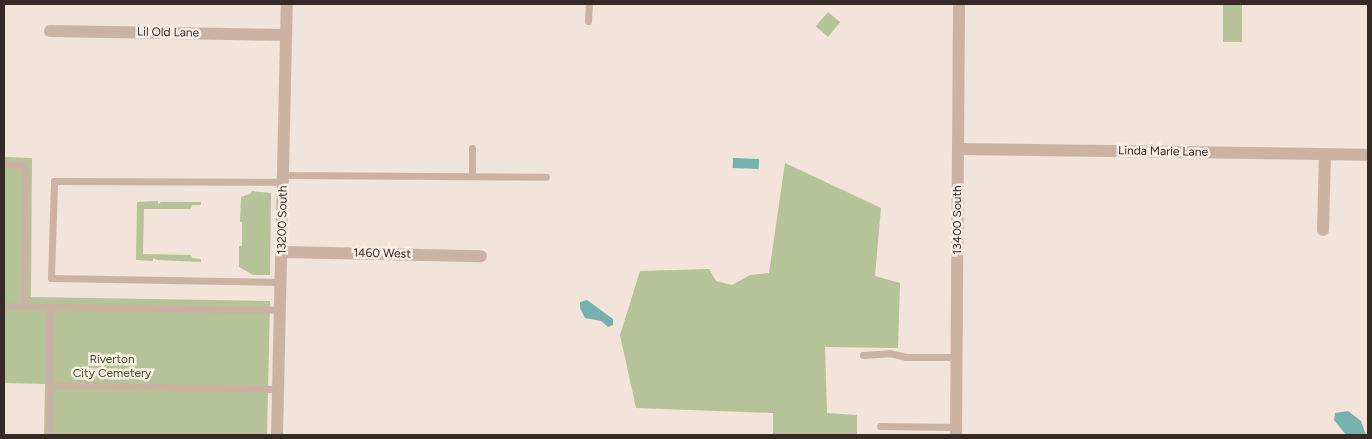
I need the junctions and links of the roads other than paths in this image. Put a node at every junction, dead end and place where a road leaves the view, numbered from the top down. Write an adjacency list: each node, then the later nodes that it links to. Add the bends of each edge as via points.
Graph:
1 (287, 4): 6 (street, 13200 South)
2 (589, 4): 4 (lane)
3 (959, 4): 8 (street, 13400 South)
4 (588, 21)
5 (50, 32): 6 (street, Lil Old Lane)
6 (286, 35): 14 (street, 13200 South)
7 (472, 148): 12 (lane)
8 (959, 148): 9 (street, Linda Marie Lane); 24 (street, 13400 South)
9 (1325, 155): 10 (street, Linda Marie Lane); 15 (street)
10 (1368, 155)
11 (4, 164): 20 (lane, via 23,165 25,174)
12 (472, 175): 13 (lane); 14 (lane)
13 (546, 177)
14 (284, 179): 16 (street, 13200 South); 18 (lane, via 54,181 51,278)
15 (1323, 230)
16 (282, 252): 17 (street, 1460 West); 18 (street, 13200 South)
17 (481, 256)
18 (281, 282): 22 (street, 13200 South)
19 (4, 306): 20 (lane)
20 (24, 306): 21 (lane)
21 (50, 306): 22 (lane); 25 (lane)
22 (280, 310): 26 (street, 13200 South)
23 (863, 355): 24 (lane, via 889,353 906,357)
24 (957, 357): 28 (street, 13400 South)
25 (50, 385): 26 (lane); 29 (lane)
26 (278, 389): 30 (street, 13200 South)
27 (880, 426): 28 (lane)
28 (956, 431)
29 (49, 435)
30 (277, 435)

